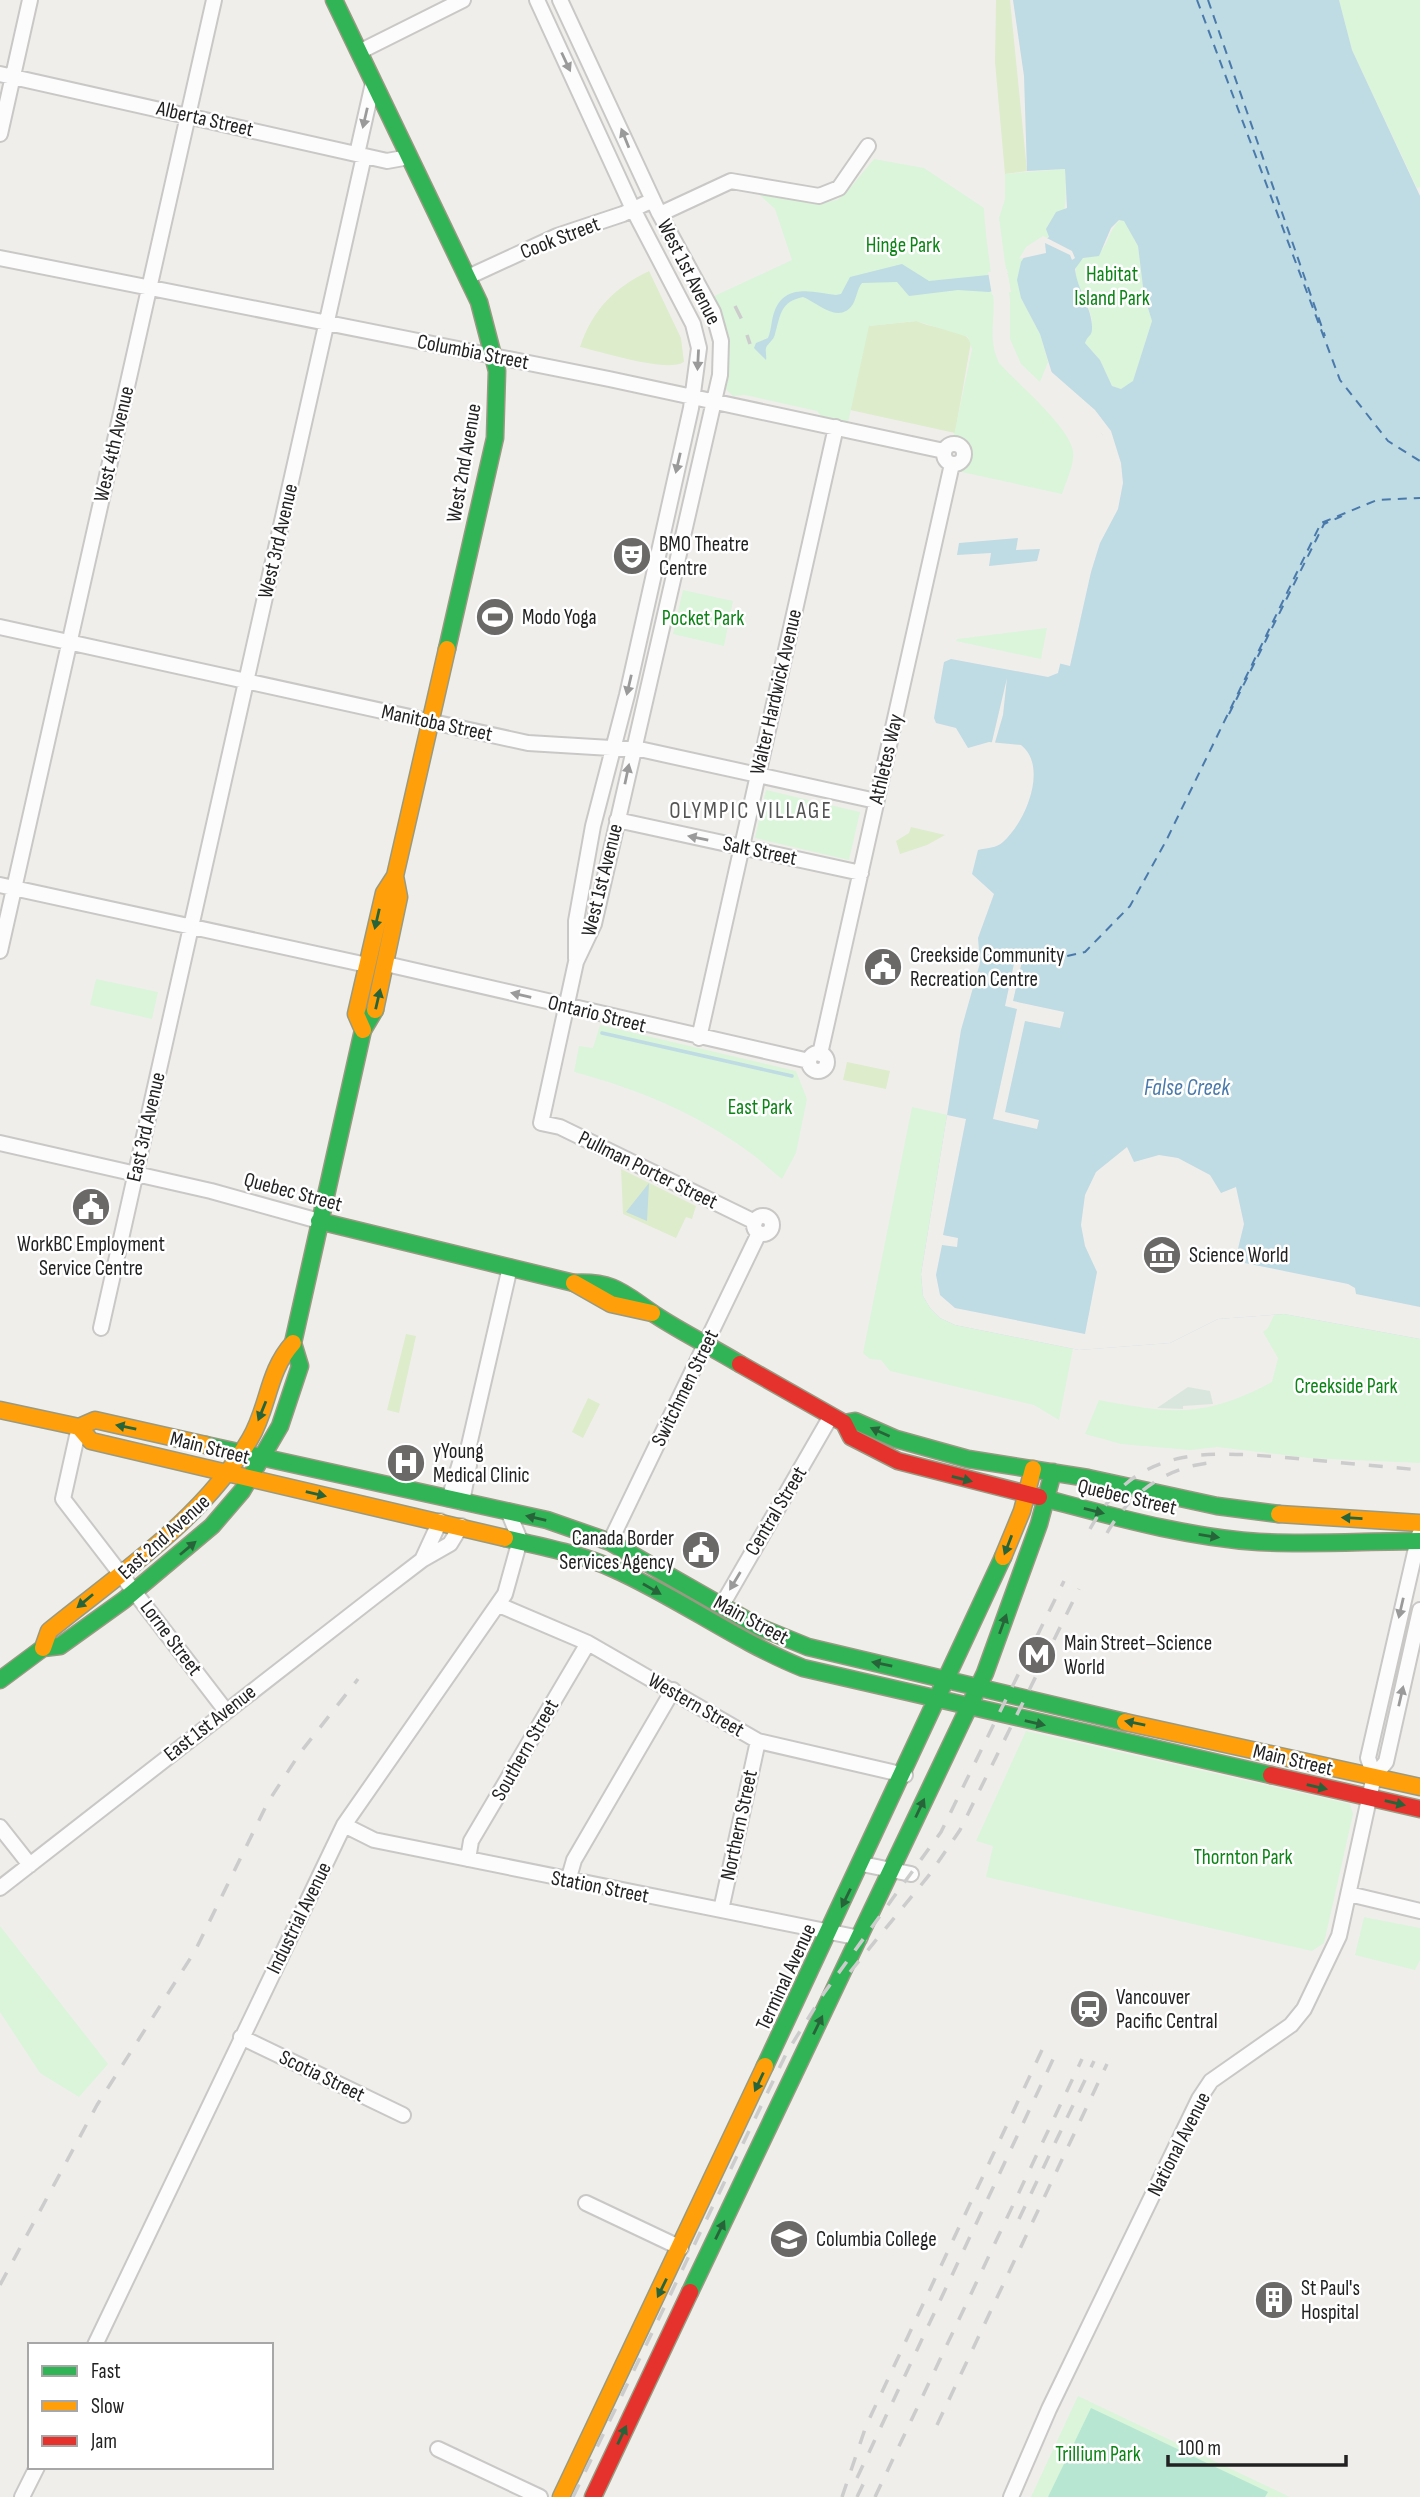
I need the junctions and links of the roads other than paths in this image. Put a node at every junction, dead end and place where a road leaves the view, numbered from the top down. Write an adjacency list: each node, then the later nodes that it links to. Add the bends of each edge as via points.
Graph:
1 (30, 0): 8 (street)
2 (214, 0): 10 (street, West 4th Avenue)
3 (334, 0): 7 (main road, West 2nd Avenue)
4 (463, 0): 7 (street)
5 (537, 0): 16 (street, West 1st Avenue, one-way to 16)
6 (560, 0): 15 (street, West 1st Avenue, one-way to 6)
7 (359, 52): 9 (main road, West 2nd Avenue)
8 (7, 75): 10 (street, Alberta Street); 11 (street)
9 (373, 83): 13 (street, West 3rd Avenue, one-way to 13); 14 (main road, West 2nd Avenue)
10 (188, 115): 13 (street, Alberta Street); 20 (street, West 4th Avenue)
11 (0, 134)
12 (868, 146): 17 (street, via 839,188 819,197 731,181)
13 (361, 155): 14 (street, Alberta Street, via 387,161); 21 (street, West 3rd Avenue)
14 (409, 157): 19 (main road, West 2nd Avenue)
15 (653, 200): 16 (street, Cook Street); 17 (street, West 1st Avenue)
16 (633, 209): 19 (street, Cook Street, via 556,236); 23 (street, West 1st Avenue, one-way to 23, via 694,324 699,362)
17 (660, 214): 24 (street, West 1st Avenue, via 716,321 722,361)
18 (0, 258): 20 (street, Columbia Street)
19 (468, 277): 22 (main road, West 2nd Avenue, via 488,326)
20 (149, 287): 21 (street, Columbia Street); 28 (street, West 4th Avenue)
21 (326, 322): 22 (street, Columbia Street); 29 (street, West 3rd Avenue)
22 (494, 356): 23 (street, Columbia Street); 30 (main road, West 2nd Avenue, via 495,438)
23 (693, 396): 24 (street, Columbia Street); 31 (street, West 1st Avenue, one-way to 31)
24 (714, 401): 25 (street, Columbia Street); 32 (street, West 1st Avenue)
25 (836, 427): 26 (street, Columbia Street); 33 (street, Walter Hardwick Avenue)
26 (948, 458): 34 (street, Athletes Way)
27 (0, 627): 28 (street, Manitoba Street)
28 (69, 643): 29 (street, Manitoba Street); 39 (street, West 4th Avenue)
29 (246, 681): 30 (street, Manitoba Street); 40 (street, West 3rd Avenue)
30 (432, 723): 31 (street, Manitoba Street, via 528,743); 38 (main road, West 2nd Avenue)
31 (611, 748): 32 (street, Manitoba Street); 42 (street, West 1st Avenue, via 576,921)
32 (633, 749): 33 (street, Manitoba Street); 35 (street, West 1st Avenue, one-way to 32)
33 (758, 774): 34 (street, Manitoba Street); 36 (street, Walter Hardwick Avenue)
34 (877, 801): 37 (street, Athletes Way)
35 (617, 820): 36 (street, Salt Street, one-way to 35); 42 (street, West 1st Avenue, via 594,924)
36 (741, 847): 37 (street, Salt Street); 47 (street, Walter Hardwick Avenue)
37 (861, 873): 48 (street, Athletes Way)
38 (395, 876): 43 (main road, West 2nd Avenue, via 399,897); 44 (main road, West 2nd Avenue, one-way to 44, via 384,893)
39 (7, 886): 40 (street); 41 (street, West 4th Avenue)
40 (191, 927): 44 (street); 50 (street, East 3rd Avenue)
41 (0, 951)
42 (576, 962): 45 (street)
43 (386, 964): 45 (street, Ontario Street, one-way to 43); 46 (main road, East 2nd Avenue, one-way to 43, via 373,1018)
44 (366, 965): 46 (main road, East 2nd Avenue, via 356,1014)
45 (566, 1006): 47 (street, Ontario Street); 52 (street, Pullman Porter Street, via 541,1123 560,1127)
46 (363, 1030): 51 (main road, East 2nd Avenue)
47 (699, 1038): 48 (street, Ontario Street)
48 (815, 1058)
49 (0, 1143): 50 (street, Quebec Street)
50 (136, 1174): 51 (street, Quebec Street); 54 (street, East 3rd Avenue)
51 (319, 1221): 53 (main road, Quebec Street); 55 (main road, East 2nd Avenue)
52 (757, 1228): 56 (street, Switchmen Street)
53 (510, 1267): 56 (main road, Quebec Street, via 574,1283 620,1307 652,1312); 68 (street, via 467,1454 469,1465)
54 (101, 1328)
55 (293, 1343): 60 (main road, East 2nd Avenue, one-way to 60, via 278,1360 265,1404); 61 (main road, East 2nd Avenue, via 300,1366 280,1426)
56 (707, 1344): 58 (main road, Quebec Street); 75 (street, Switchmen Street)
57 (0, 1410): 59 (main road, Main Street)
58 (837, 1420): 62 (main road, Quebec Street, one-way to 58, via 941,1453 855,1421); 66 (main road, Quebec Street, one-way to 66, via 851,1437 898,1461); 80 (street, Central Street, one-way to 80)
59 (79, 1427): 60 (main road, Main Street, one-way to 59, via 95,1420); 64 (main road, Main Street, via 91,1441); 77 (street, Lorne Street, via 63,1499)
60 (240, 1453): 61 (main road, Main Street); 64 (main road, East 2nd Avenue)
61 (263, 1458): 65 (main road, East 2nd Avenue); 68 (main road, Main Street)
62 (1033, 1469): 63 (main road, Quebec Street); 66 (main road, Terminal Avenue)
63 (1053, 1472): 67 (main road); 71 (main road, Quebec Street, one-way to 63, via 1264,1513)
64 (226, 1473): 65 (main road, Main Street); 77 (main road, East 2nd Avenue, via 191,1513)
65 (249, 1479): 70 (main road, Main Street, one-way to 70); 78 (main road, East 2nd Avenue, one-way to 65, via 212,1526)
66 (1026, 1495): 67 (main road, Quebec Street); 84 (main road, Terminal Avenue, one-way to 84, via 988,1594)
67 (1045, 1499): 73 (main road, Quebec Street, one-way to 73, via 1214,1537 1261,1542); 86 (main road, one-way to 67)
68 (455, 1500): 69 (main road, Main Street)
69 (508, 1511): 74 (street); 75 (main road, Main Street, one-way to 69)
70 (440, 1521): 72 (main road, Main Street); 76 (street, East 1st Avenue)
71 (1420, 1522)
72 (461, 1526): 74 (main road, Main Street); 76 (street, East 1st Avenue, via 450,1544)
73 (1419, 1538): 93 (street, National Avenue, one-way to 93, via 1368,1758)
74 (520, 1540): 79 (street, Industrial Avenue); 88 (main road, Main Street, one-way to 88, via 603,1563 781,1661)
75 (610, 1542): 80 (main road, Main Street)
76 (422, 1560): 90 (street, East 1st Avenue)
77 (120, 1572): 78 (street, Lorne Street); 83 (main road, East 2nd Avenue, one-way to 83, via 49,1631)
78 (135, 1592): 83 (main road, East 2nd Avenue, via 60,1646); 90 (street, Lorne Street)
79 (499, 1605): 82 (street, Western Street); 97 (street, Industrial Avenue)
80 (722, 1605): 84 (main road, Main Street, one-way to 80, via 792,1642)
81 (1420, 1611): 93 (street, National Avenue, one-way to 81, via 1386,1762)
82 (588, 1643): 87 (street, Western Street); 99 (street, Southern Street, via 471,1841)
83 (43, 1648): 85 (main road, East 2nd Avenue)
84 (948, 1679): 86 (main road, Main Street); 88 (main road, Terminal Avenue)
85 (0, 1680)
86 (978, 1688): 89 (main road); 93 (main road, Main Street, one-way to 86)
87 (673, 1690): 91 (street, Western Street); 104 (street, via 574,1860)
88 (938, 1699): 89 (main road, Main Street); 92 (main road, Terminal Avenue)
89 (968, 1707): 95 (main road, Main Street, one-way to 95); 102 (main road, one-way to 89)
90 (226, 1711): 101 (street, East 1st Avenue)
91 (758, 1741): 92 (street, Western Street); 107 (street, Northern Street)
92 (905, 1775): 100 (main road, Terminal Avenue)
93 (1374, 1776): 94 (main road, Main Street); 95 (street, National Avenue)
94 (1420, 1787)
95 (1370, 1798): 96 (main road, Main Street, one-way to 96); 106 (street, National Avenue)
96 (1420, 1809)
97 (344, 1825): 99 (street, Station Street, via 374,1840); 111 (street, Industrial Avenue)
98 (0, 1827): 101 (street)
99 (468, 1859): 104 (street, Station Street)
100 (863, 1864): 102 (street); 109 (main road, Terminal Avenue, one-way to 109)
101 (30, 1865): 105 (street, East 1st Avenue)
102 (891, 1870): 103 (street); 110 (main road)
103 (911, 1874)
104 (568, 1881): 107 (street, Station Street)
105 (0, 1888)
106 (1349, 1894): 108 (street); 122 (street, National Avenue, via 1339,1936 1304,2009 1291,2025 1211,2081 1199,2099)
107 (721, 1910): 109 (street, Station Street)
108 (1420, 1911)
109 (830, 1932): 110 (street, Station Street); 114 (main road, Terminal Avenue, one-way to 114)
110 (860, 1938): 121 (main road, one-way to 110)
111 (241, 2036): 112 (street, Scotia Street); 115 (street, Industrial Avenue)
112 (403, 2115)
113 (586, 2203): 114 (street)
114 (681, 2248): 120 (main road, Terminal Avenue, one-way to 120)
115 (96, 2343)
116 (438, 2449): 119 (street)
117 (36, 2469): 118 (street)
118 (22, 2497)
119 (540, 2497)
120 (561, 2497)
121 (593, 2497)
122 (1011, 2497)

